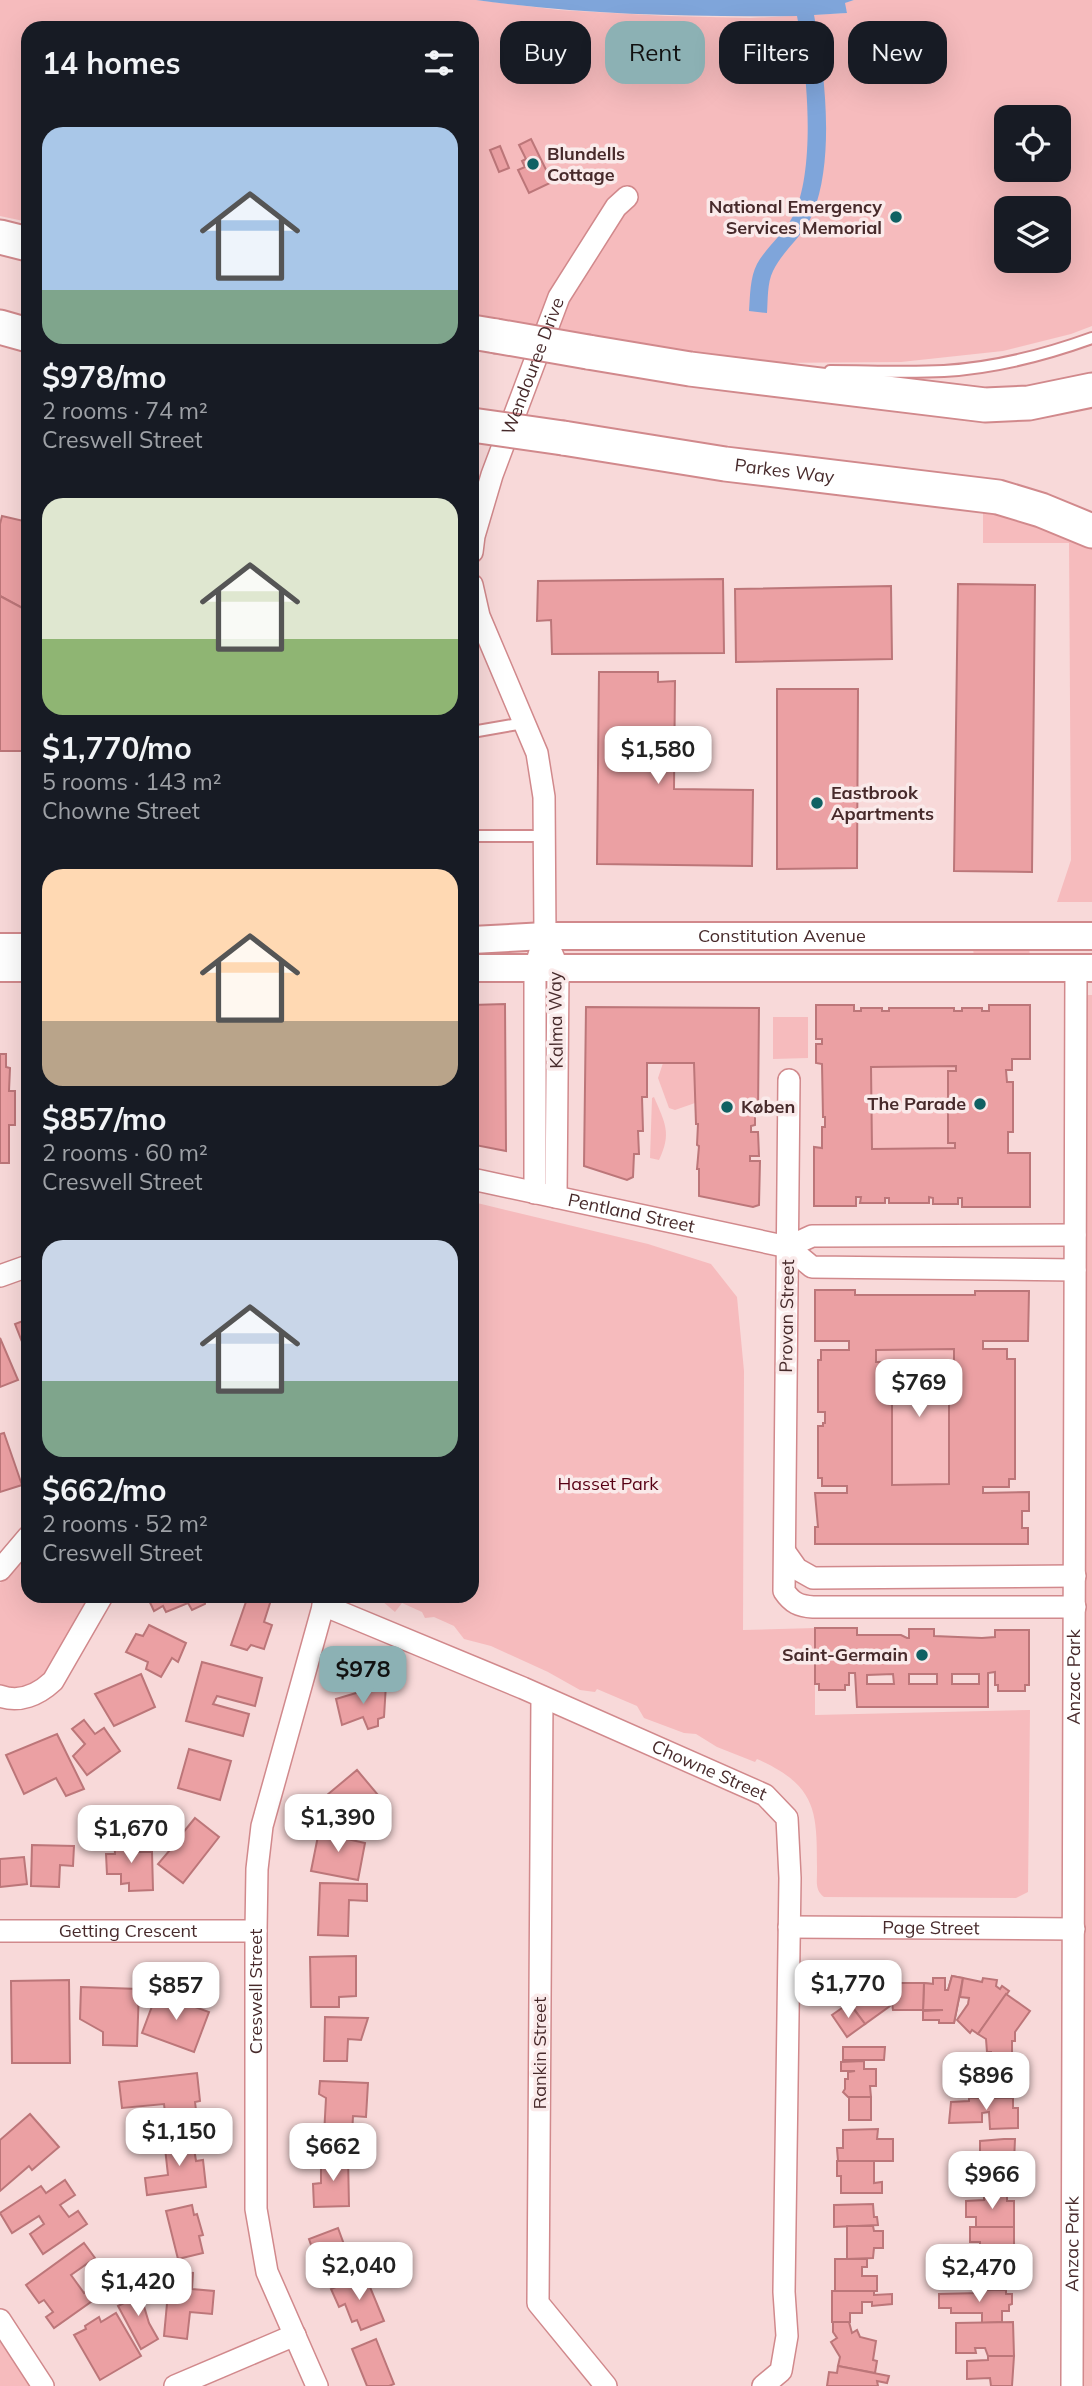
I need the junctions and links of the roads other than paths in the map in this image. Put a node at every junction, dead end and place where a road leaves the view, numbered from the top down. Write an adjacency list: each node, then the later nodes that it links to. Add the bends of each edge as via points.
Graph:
1 (626, 197): 13 (street, Wendouree Drive, via 559,297)
2 (0, 237): 3 (main road)
3 (21, 242)
4 (0, 327): 5 (main road)
5 (21, 333)
6 (484, 334): 8 (main road, bridge)
7 (1092, 338): 8 (lane, via 1008,362 944,371)
8 (729, 373): 11 (main road, via 985,405)
9 (1092, 380): 11 (main road)
10 (1092, 390): 11 (main road)
11 (1029, 403)
12 (479, 426): 14 (main road, Parkes Way, bridge, via 737,466 998,497)
13 (479, 519)
14 (1092, 531)
15 (479, 617): 16 (street)
16 (524, 723): 17 (lane); 19 (street, via 537,752)
17 (479, 731)
18 (479, 836): 19 (lane)
19 (544, 836): 20 (street)
20 (545, 936): 21 (street, Constitution Avenue); 22 (street, Constitution Avenue); 28 (street, Kalma Way)
21 (1092, 936)
22 (479, 940)
23 (0, 947): 24 (street)
24 (21, 947)
25 (0, 968): 26 (street)
26 (21, 968)
27 (479, 968): 28 (street, Constitution Avenue)
28 (547, 968): 29 (street, Constitution Avenue); 32 (street, Kalma Way); 33 (street, Kalma Way)
29 (1084, 968): 34 (street, Anzac Park)
30 (789, 1080): 37 (street, Provan Street)
31 (479, 1181): 32 (street, Pentland Street)
32 (534, 1193): 33 (street, Pentland Street)
33 (556, 1198): 37 (street, Pentland Street)
34 (1075, 1235): 36 (street); 41 (street, Anzac Park)
35 (864, 1236): 36 (street); 37 (street, via 812,1236); 38 (street)
36 (944, 1236): 40 (street)
37 (788, 1247): 38 (street, Pentland Street, via 812,1267); 44 (street, Provan Street)
38 (863, 1267): 40 (street, Pentland Street)
39 (21, 1268): 42 (street)
40 (943, 1269): 41 (street, Pentland Street)
41 (1075, 1270): 46 (street, Anzac Park)
42 (0, 1276)
43 (21, 1545): 45 (street)
44 (785, 1552): 47 (street, via 803,1574); 51 (street, Provan Street, via 784,1591 790,1600 799,1606)
45 (0, 1570)
46 (1075, 1576): 47 (street); 52 (street, Anzac Park)
47 (842, 1578): 51 (street)
48 (98, 1603): 53 (street, via 53,1682 26,1697)
49 (323, 1603): 56 (street, Creswell Street, via 262,1826)
50 (331, 1603): 54 (street, Chowne Street)
51 (843, 1607): 52 (street, Provan Street)
52 (1074, 1608): 57 (street, Anzac Park)
53 (0, 1696)
54 (542, 1697): 55 (street, Chowne Street, via 765,1795 787,1818); 64 (street, Rankin Street, via 538,2303)
55 (789, 1927): 57 (street, Page Street); 65 (street, Chowne Street, via 787,2336 781,2371)
56 (256, 1930): 58 (street, Getting Crescent); 60 (street, Creswell Street, via 256,2209 267,2272)
57 (1074, 1930): 66 (street, Anzac Park)
58 (0, 1931)
59 (0, 2320): 61 (street)
60 (295, 2335): 62 (street); 63 (street, Creswell Street)
61 (43, 2386)
62 (175, 2386)
63 (317, 2386)
64 (606, 2386)
65 (762, 2386)
66 (1072, 2386)

